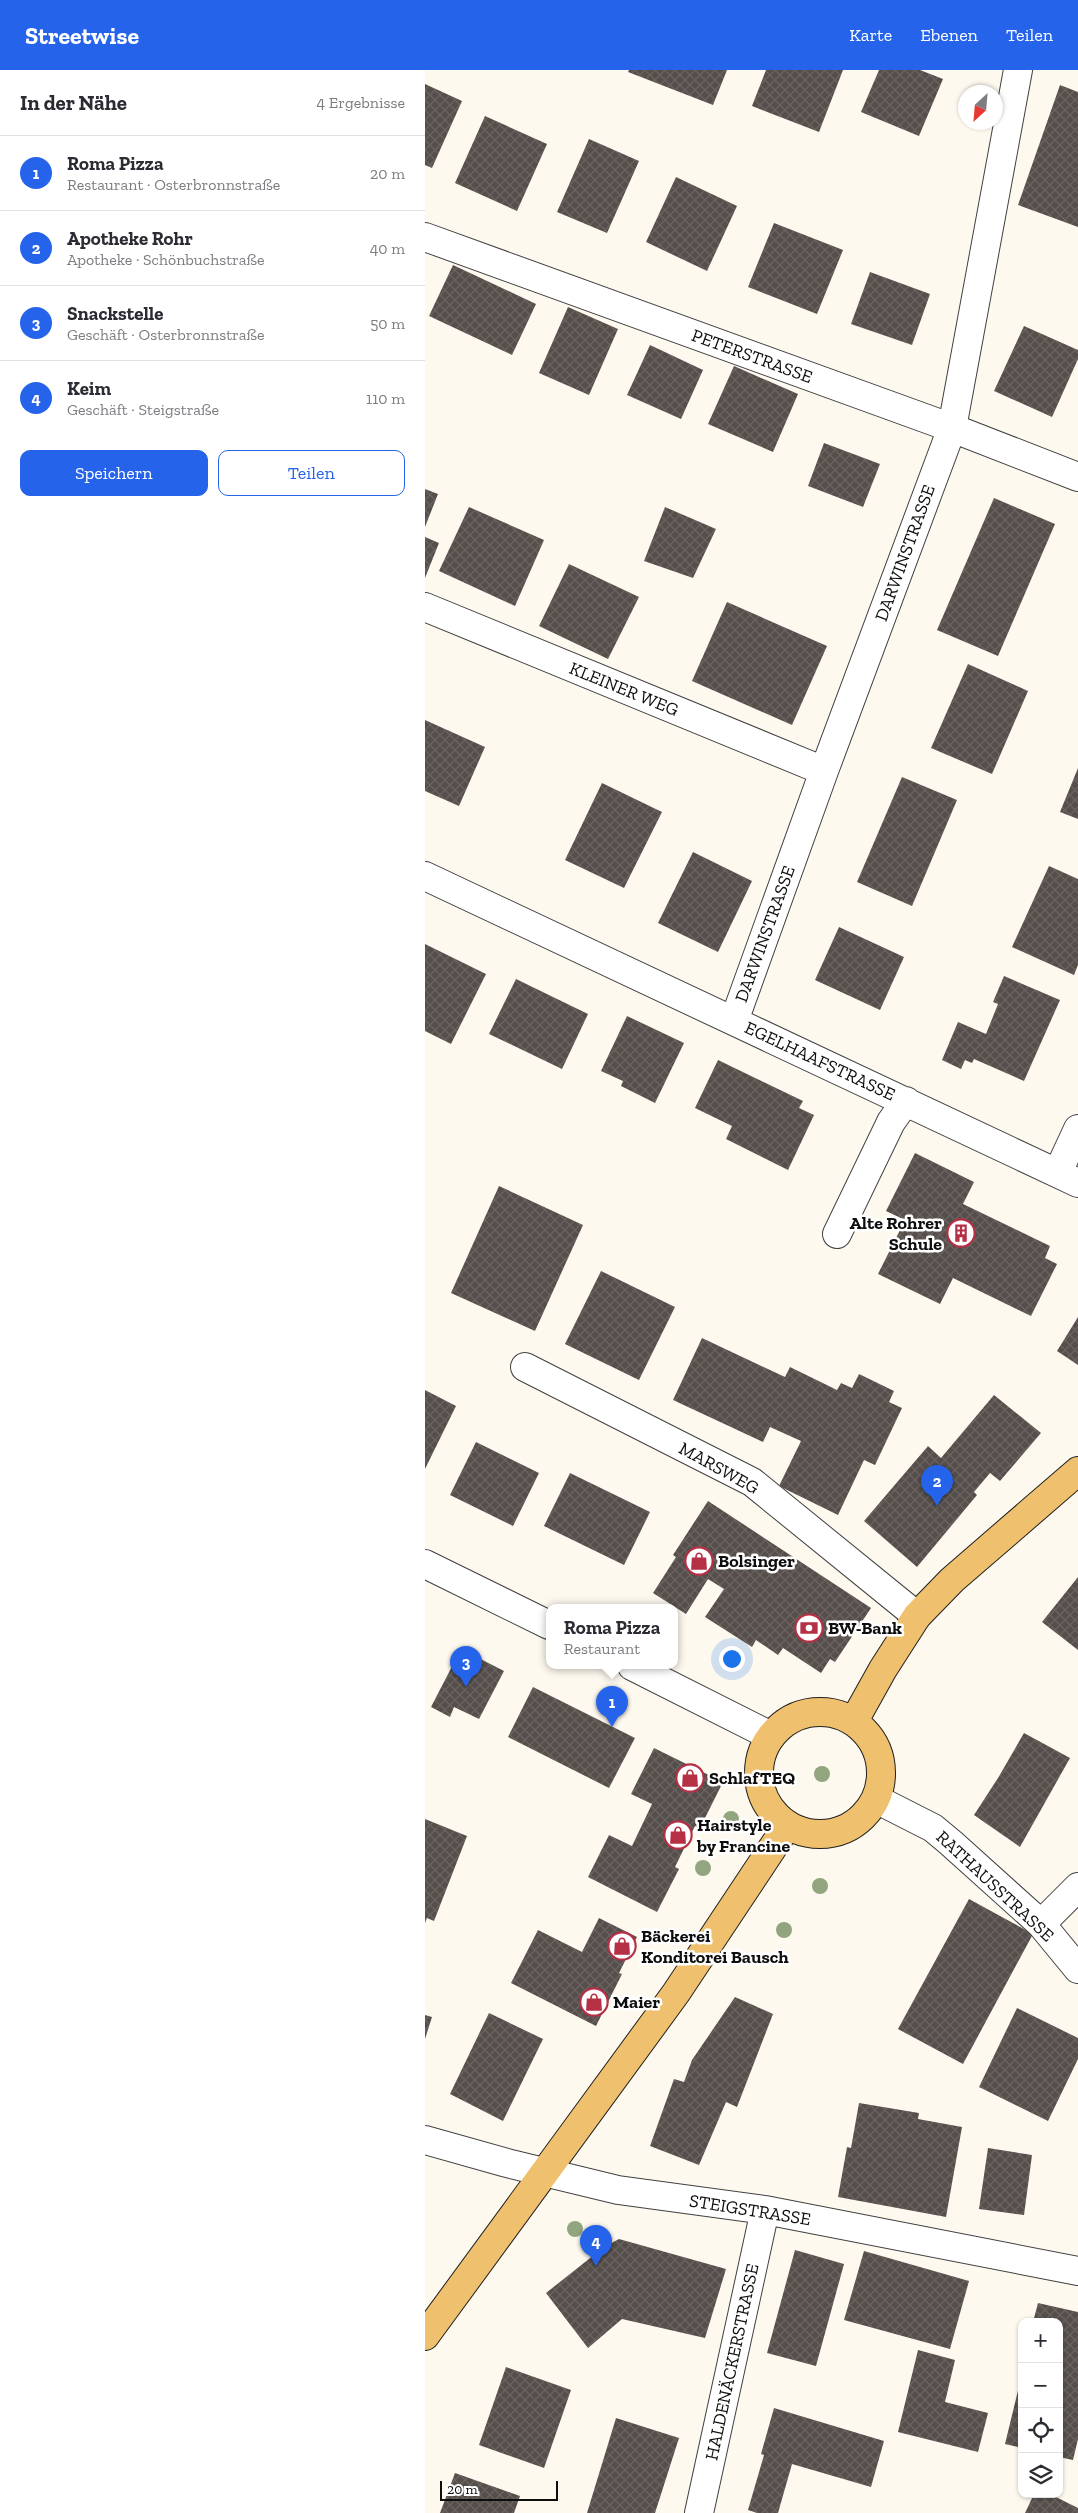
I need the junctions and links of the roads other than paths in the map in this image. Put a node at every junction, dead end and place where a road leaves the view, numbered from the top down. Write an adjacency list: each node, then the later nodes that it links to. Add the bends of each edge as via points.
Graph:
1 (1018, 70): 3 (street, DARWINSTRASSE)
2 (425, 236): 3 (street, PETERSTRASSE)
3 (952, 428): 4 (street, PETERSTRASSE); 6 (street, DARWINSTRASSE)
4 (1078, 477)
5 (425, 607): 6 (street, KLEINER WEG)
6 (824, 771): 8 (street, DARWINSTRASSE)
7 (425, 876): 8 (street, EGELHAAFSTRASSE)
8 (734, 1021): 9 (street, EGELHAAFSTRASSE)
9 (906, 1101): 11 (street, EGELHAAFSTRASSE); 12 (street, via 891,1122)
10 (1078, 1129): 11 (street)
11 (1068, 1177)
12 (837, 1234)
13 (525, 1367): 16 (street, MARSWEG, via 752,1482)
14 (1078, 1471): 16 (main road, via 952,1580)
15 (425, 1564): 17 (street)
16 (917, 1616): 19 (main road)
17 (546, 1624)
18 (638, 1669): 20 (street)
19 (854, 1721): 20 (main road, via 831,1712 806,1712 784,1722); 21 (main road, via 870,1736 879,1756 882,1777)
20 (771, 1736): 22 (main road, via 758,1763 759,1787 769,1809)
21 (877, 1798): 22 (main road, via 861,1820 838,1833 812,1834); 24 (street, RATHAUSSTRASSE, via 933,1828)
22 (787, 1826): 27 (main road, via 676,1993)
23 (1078, 1887): 24 (street)
24 (1041, 1924): 25 (street, RATHAUSSTRASSE)
25 (1078, 1969)
26 (425, 2140): 27 (street, STEIGSTRASSE)
27 (546, 2173): 28 (street, STEIGSTRASSE, via 618,2190); 30 (main road)
28 (765, 2210): 29 (street, STEIGSTRASSE); 31 (street, HALDENÄCKERSTRASSE)
29 (1078, 2271)
30 (425, 2336)
31 (699, 2513)

